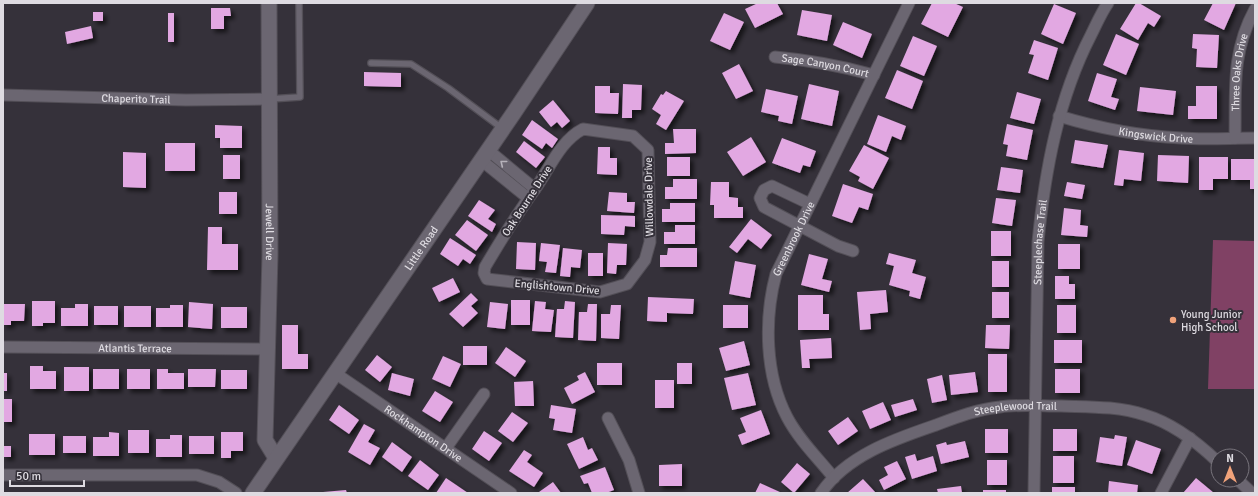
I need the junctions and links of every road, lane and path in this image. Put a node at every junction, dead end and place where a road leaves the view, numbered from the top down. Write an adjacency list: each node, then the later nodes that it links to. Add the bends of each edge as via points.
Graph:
1 (269, 3): 11 (street, Jewell Drive)
2 (299, 3): 11 (lane, via 300,97)
3 (587, 3): 13 (street, Little Road)
4 (909, 3): 9 (street, Greenbrook Drive)
5 (1108, 3): 12 (street, Steeplechase Trail, via 1077,61)
6 (1255, 10): 15 (street, Three Oaks Drive, via 1238,52)
7 (775, 57): 9 (street, Sage Canyon Court, via 821,62)
8 (371, 63): 13 (lane, via 411,64)
9 (874, 75): 20 (street, Greenbrook Drive)
10 (3, 95): 11 (street, Chaperito Trail, via 186,100)
11 (269, 99): 26 (street, Jewell Drive)
12 (1059, 116): 15 (street, Kingswick Drive, via 1084,124 1150,135); 29 (street, Steeplechase Trail, via 1041,209 1038,242)
13 (503, 129): 17 (street, Little Road)
14 (583, 129): 18 (street, Oak Bourne Drive, via 573,134 564,144); 24 (street, Willowdale Drive, via 633,136 648,150 650,242 645,260)
15 (1235, 138): 16 (street, Kingswick Drive)
16 (1255, 138)
17 (484, 155): 18 (street, one-way to 17); 19 (street); 27 (street, Little Road)
18 (535, 189): 19 (street, Oak Bourne Drive)
19 (528, 198): 23 (street, Oak Bourne Drive, via 484,267)
20 (810, 204): 21 (street, Greenbrook Drive); 21 (street, via 772,186 764,190 760,198 764,207)
21 (799, 226): 22 (street); 36 (street, Greenbrook Drive, via 772,288 770,349 773,378 787,417 801,439)
22 (853, 251)
23 (487, 279): 24 (street, Englishtown Drive, via 600,292)
24 (627, 284)
25 (3, 347): 26 (street, Atlantis Terrace)
26 (268, 349): 34 (street, Jewell Drive, via 265,440)
27 (335, 373): 32 (street, Rockhampton Drive); 34 (street, Little Road)
28 (484, 394): 32 (street)
29 (1036, 406): 31 (street, Steeplewood Trail, via 1103,407 1124,410 1146,415); 36 (street, Steeplewood Trail, via 982,410 897,438 855,461); 42 (street, Steeplechase Trail)
30 (608, 418): 40 (street, via 629,460)
31 (1190, 438): 33 (street, Steeplewood Trail); 43 (street)
32 (446, 448): 39 (street, Rockhampton Drive)
33 (1210, 455)
34 (276, 458): 38 (street, Little Road)
35 (3, 475): 37 (street, via 197,475 219,482)
36 (834, 478): 41 (street, Steeplewood Trail)
37 (236, 493)
38 (253, 493)
39 (511, 493)
40 (639, 493)
41 (821, 493)
42 (1034, 493)
43 (1161, 493)

